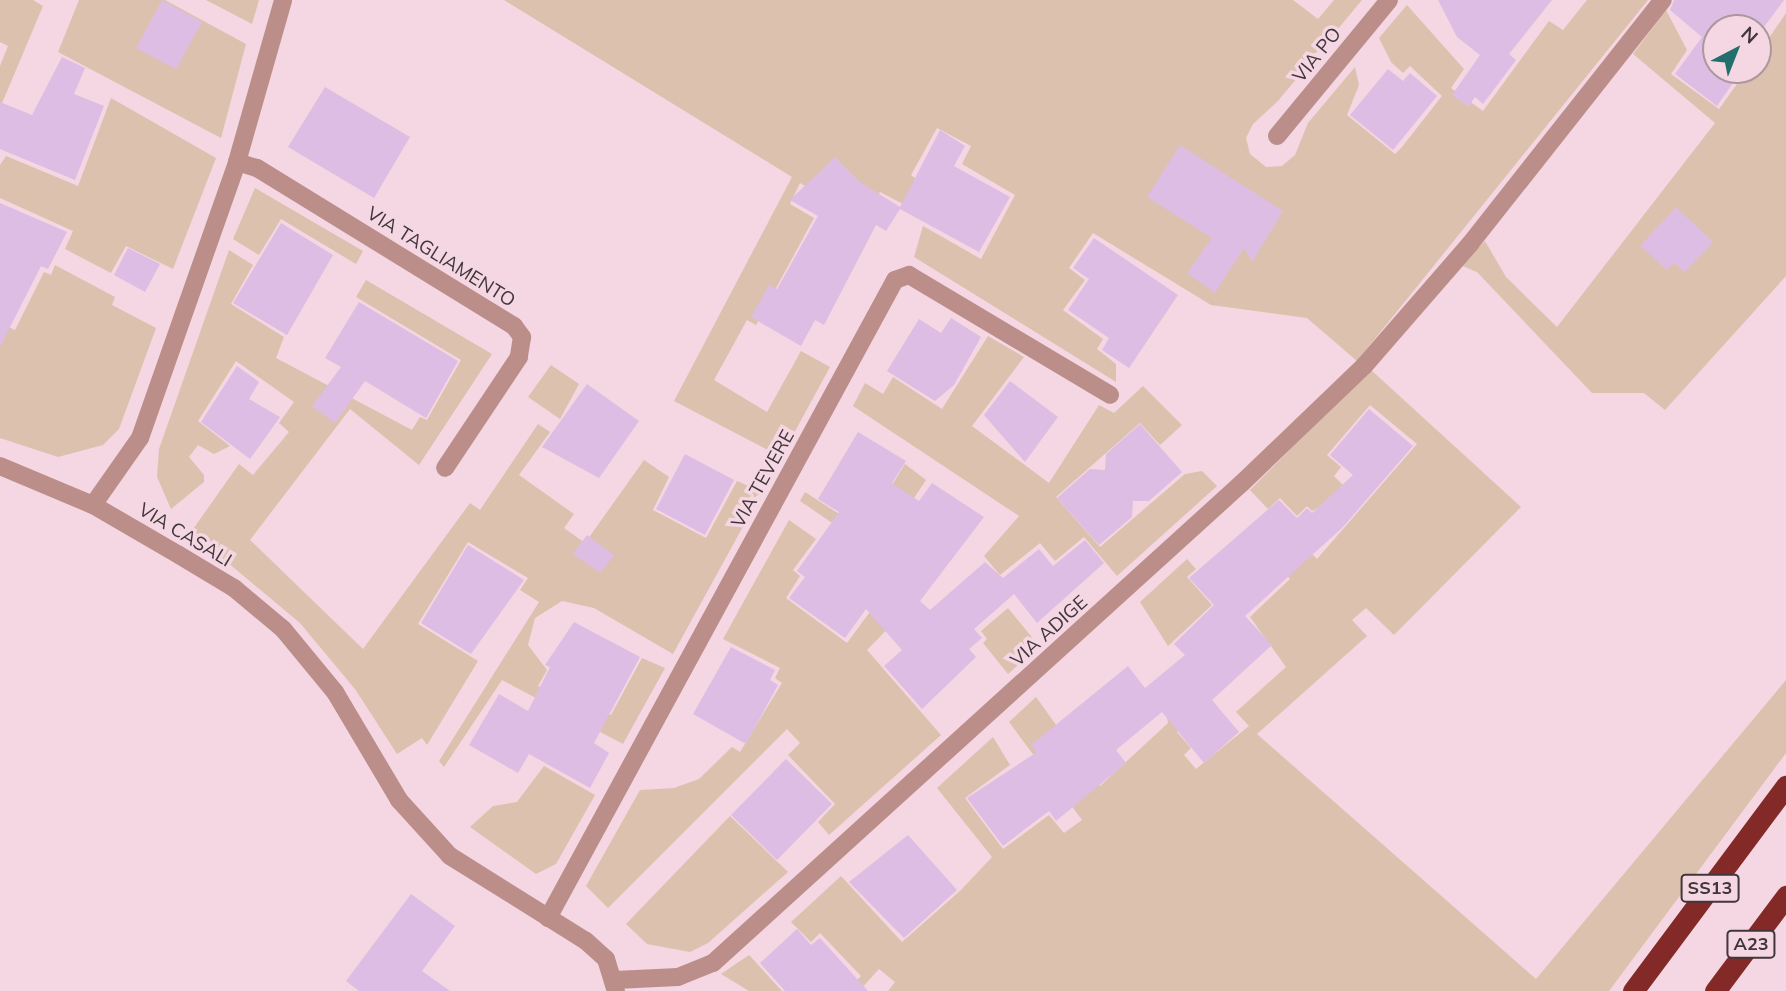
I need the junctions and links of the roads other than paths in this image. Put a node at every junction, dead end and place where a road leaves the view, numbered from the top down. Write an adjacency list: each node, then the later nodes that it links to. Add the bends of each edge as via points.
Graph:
1 (283, 0): 5 (street)
2 (1389, 0): 4 (street, VIA PO)
3 (1663, 0): 13 (street, VIA ADIGE, via 1470,244 1364,366 1242,483 713,963 678,977)
4 (1277, 136)
5 (237, 162): 8 (street, VIA TAGLIAMENTO, via 257,169 514,326 522,337 519,357); 9 (street, via 139,438)
6 (1110, 395): 12 (street, VIA TEVERE, via 909,275 895,280)
7 (0, 466): 9 (street, VIA CASALI)
8 (445, 468)
9 (93, 505): 12 (street, VIA CASALI, via 234,588 283,629 335,692 399,800 450,856)
10 (1786, 786): 14 (highway, SS13)
11 (1786, 896): 15 (highway, A23)
12 (548, 918): 13 (street, VIA CASALI, via 606,959)
13 (615, 985)
14 (1633, 991)
15 (1715, 991)

